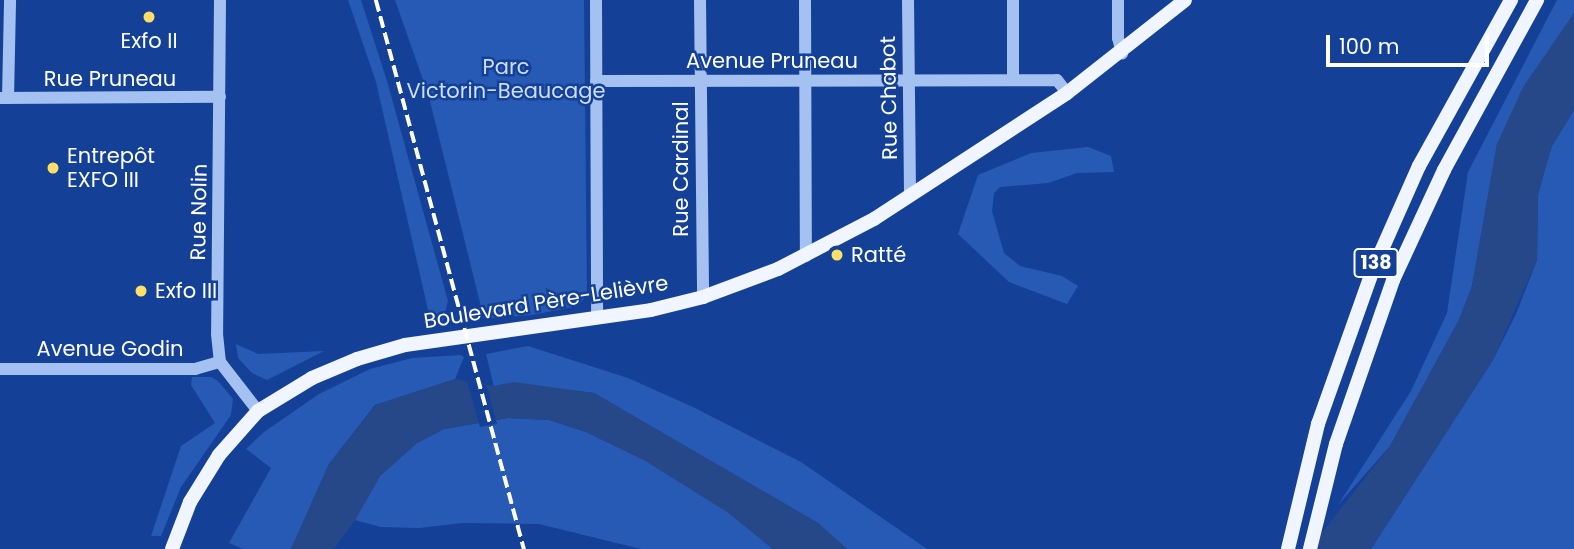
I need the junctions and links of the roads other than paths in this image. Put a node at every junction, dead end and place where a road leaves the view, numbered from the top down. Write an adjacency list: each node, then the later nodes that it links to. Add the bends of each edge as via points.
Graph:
1 (10, 0): 20 (street)
2 (220, 0): 19 (street, Rue Nolin)
3 (596, 0): 17 (street)
4 (700, 0): 14 (street, Rue Cardinal)
5 (805, 0): 15 (street)
6 (908, 0): 16 (street, Rue Chabot)
7 (1013, 0): 13 (street)
8 (1118, 0): 12 (street)
9 (1185, 0): 12 (main road, Boulevard Père-Lelièvre)
10 (1511, 0): 28 (main road, 138, via 1419,166 1372,272 1318,424)
11 (1538, 0): 30 (main road, 138, via 1444,170 1393,280 1336,444)
12 (1122, 52): 18 (main road, Boulevard Père-Lelièvre)
13 (1013, 79): 16 (street, Avenue Pruneau); 18 (street, Avenue Pruneau, via 1057,80)
14 (700, 80): 15 (street, Avenue Pruneau); 17 (street, Avenue Pruneau); 23 (street, Rue Cardinal)
15 (805, 80): 16 (street, Avenue Pruneau); 22 (street)
16 (908, 80): 21 (street, Rue Chabot)
17 (596, 81): 24 (street)
18 (1067, 93): 21 (main road, Boulevard Père-Lelièvre)
19 (220, 97): 20 (street, Rue Pruneau); 25 (street, Rue Nolin)
20 (4, 98)
21 (910, 195): 22 (main road, Boulevard Père-Lelièvre)
22 (806, 256): 23 (main road, Boulevard Père-Lelièvre)
23 (703, 296): 24 (main road, Boulevard Père-Lelièvre)
24 (597, 318): 27 (main road, Boulevard Père-Lelièvre, via 461,335 380,351 312,378)
25 (219, 362): 26 (street, Avenue Godin, via 195,369); 27 (street)
26 (0, 369)
27 (258, 411): 29 (main road, Boulevard Père-Lelièvre, via 201,481)
28 (1288, 548)
29 (172, 549)
30 (1310, 549)

